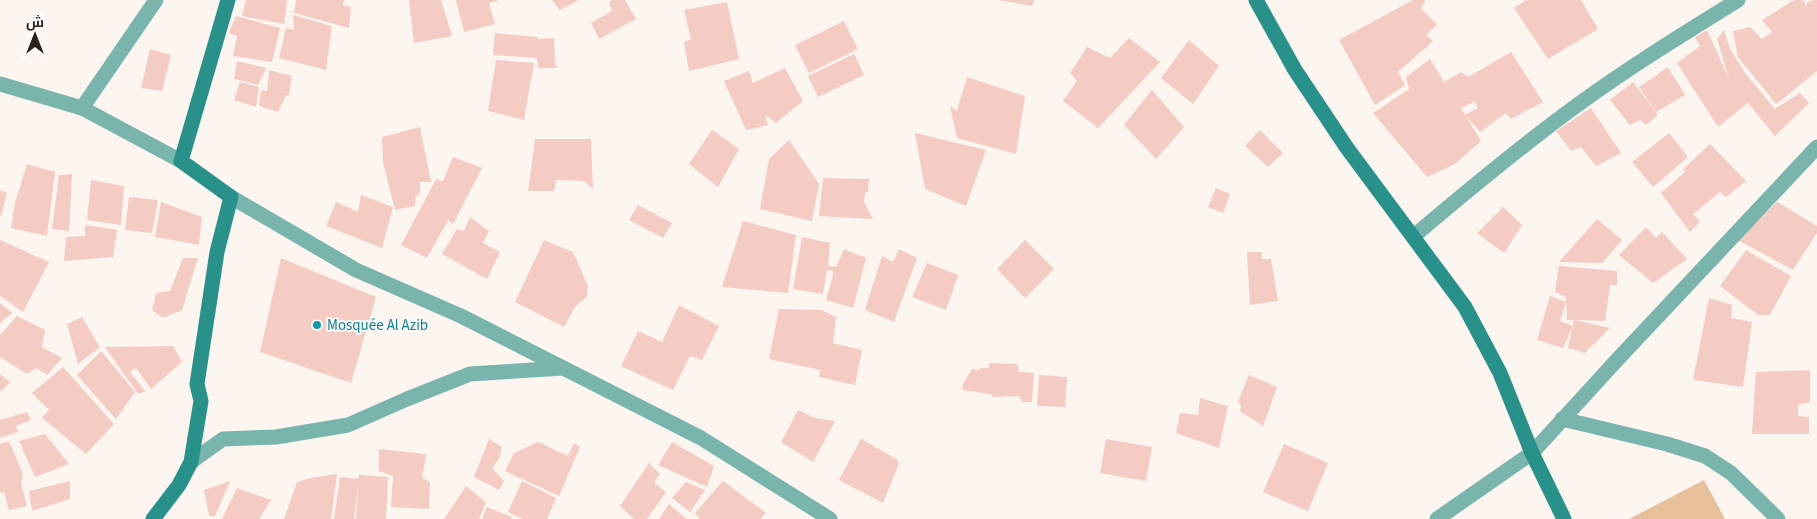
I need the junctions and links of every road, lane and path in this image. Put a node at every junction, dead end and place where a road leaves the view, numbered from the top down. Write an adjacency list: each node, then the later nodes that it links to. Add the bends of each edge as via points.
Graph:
1 (156, 0): 6 (street)
2 (228, 0): 8 (street)
3 (1256, 0): 10 (street, via 1295,70)
4 (1738, 0): 10 (street, via 1577,105)
5 (0, 84): 6 (street)
6 (82, 108): 8 (street)
7 (1817, 147): 12 (street)
8 (181, 160): 9 (street)
9 (231, 197): 11 (street, via 356,270 461,316); 14 (street, via 217,252 197,384 202,401)
10 (1414, 236): 13 (street, via 1465,307 1500,373)
11 (565, 368): 14 (street, via 470,374 348,425 276,437 223,438); 16 (street, via 701,438)
12 (1562, 419): 13 (street); 19 (street, via 1705,456 1730,473)
13 (1532, 453): 17 (street); 18 (street)
14 (191, 462): 15 (street, via 179,485)
15 (153, 519)
16 (830, 519)
17 (1437, 519)
18 (1564, 519)
19 (1778, 519)

